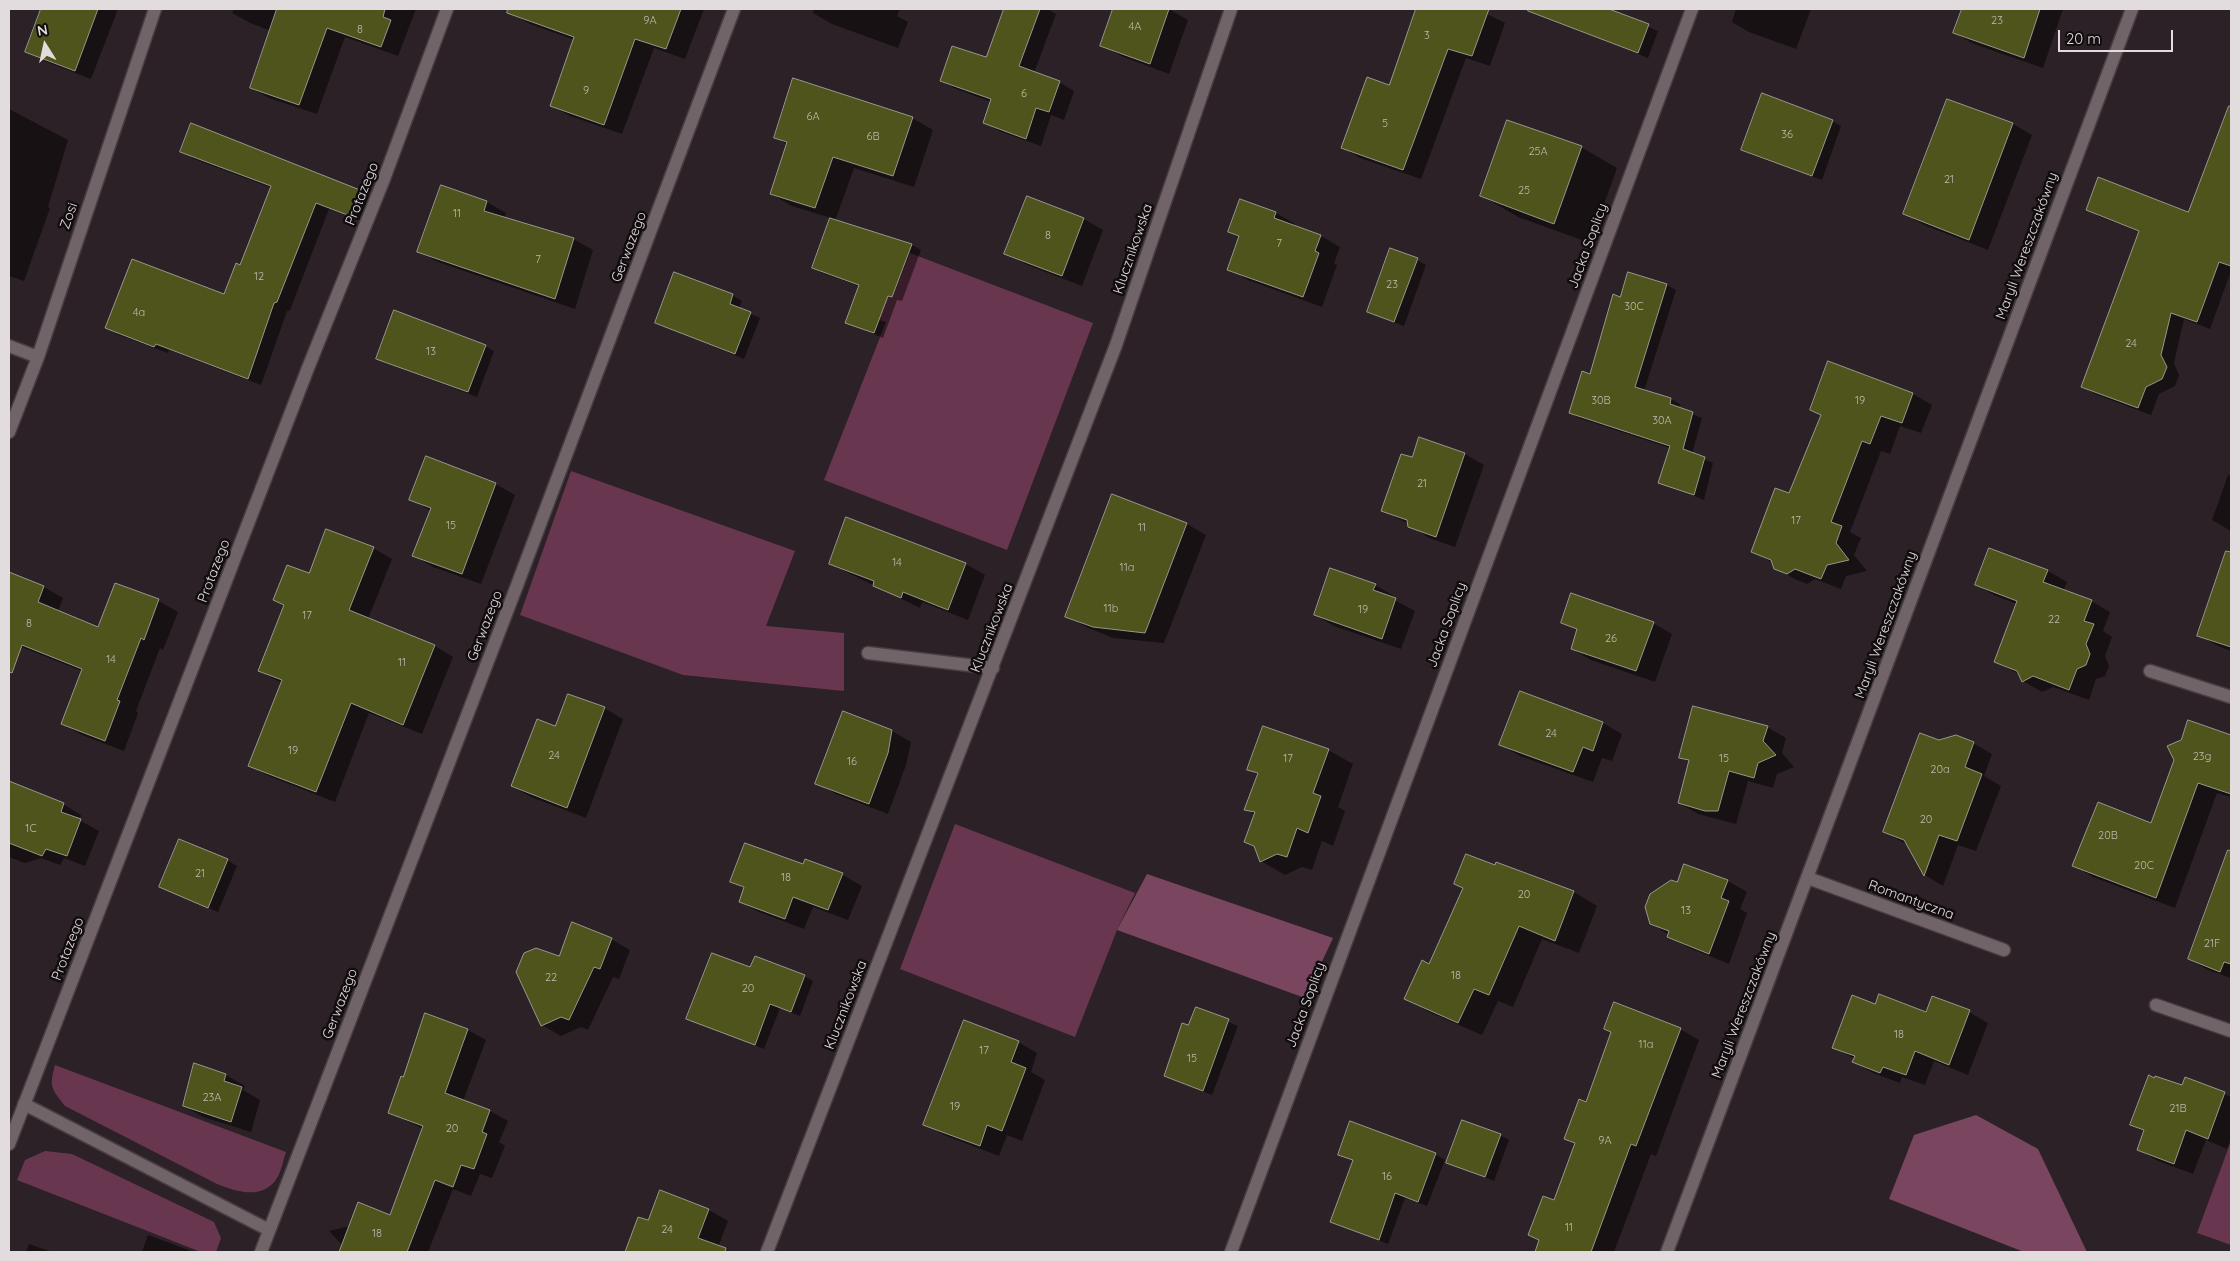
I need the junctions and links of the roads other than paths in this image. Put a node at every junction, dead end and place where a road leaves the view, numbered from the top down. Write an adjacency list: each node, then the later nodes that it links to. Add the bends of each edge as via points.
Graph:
1 (155, 9): 8 (street, Zosi)
2 (447, 9): 18 (street, Protazego)
3 (734, 9): 20 (street, Gerwazego)
4 (1231, 9): 11 (street, Klucznikowska, via 1116,345)
5 (1692, 9): 23 (street, Jacka Soplicy)
6 (2132, 9): 14 (street, Maryli Wereszczakówny)
7 (9, 346): 8 (street)
8 (38, 357): 9 (street, Zosi)
9 (9, 432)
10 (868, 653): 11 (street)
11 (993, 668): 22 (street, Klucznikowska)
12 (2150, 671): 13 (street)
13 (2231, 697)
14 (1808, 878): 15 (street, Romantyczna); 24 (street, Maryli Wereszczakówny)
15 (2004, 950)
16 (2156, 1005): 17 (street)
17 (2231, 1031)
18 (24, 1104): 19 (street, Protazego); 20 (street)
19 (9, 1144)
20 (269, 1230): 21 (street, Gerwazego)
21 (261, 1252)
22 (768, 1252)
23 (1230, 1252)
24 (1667, 1252)

